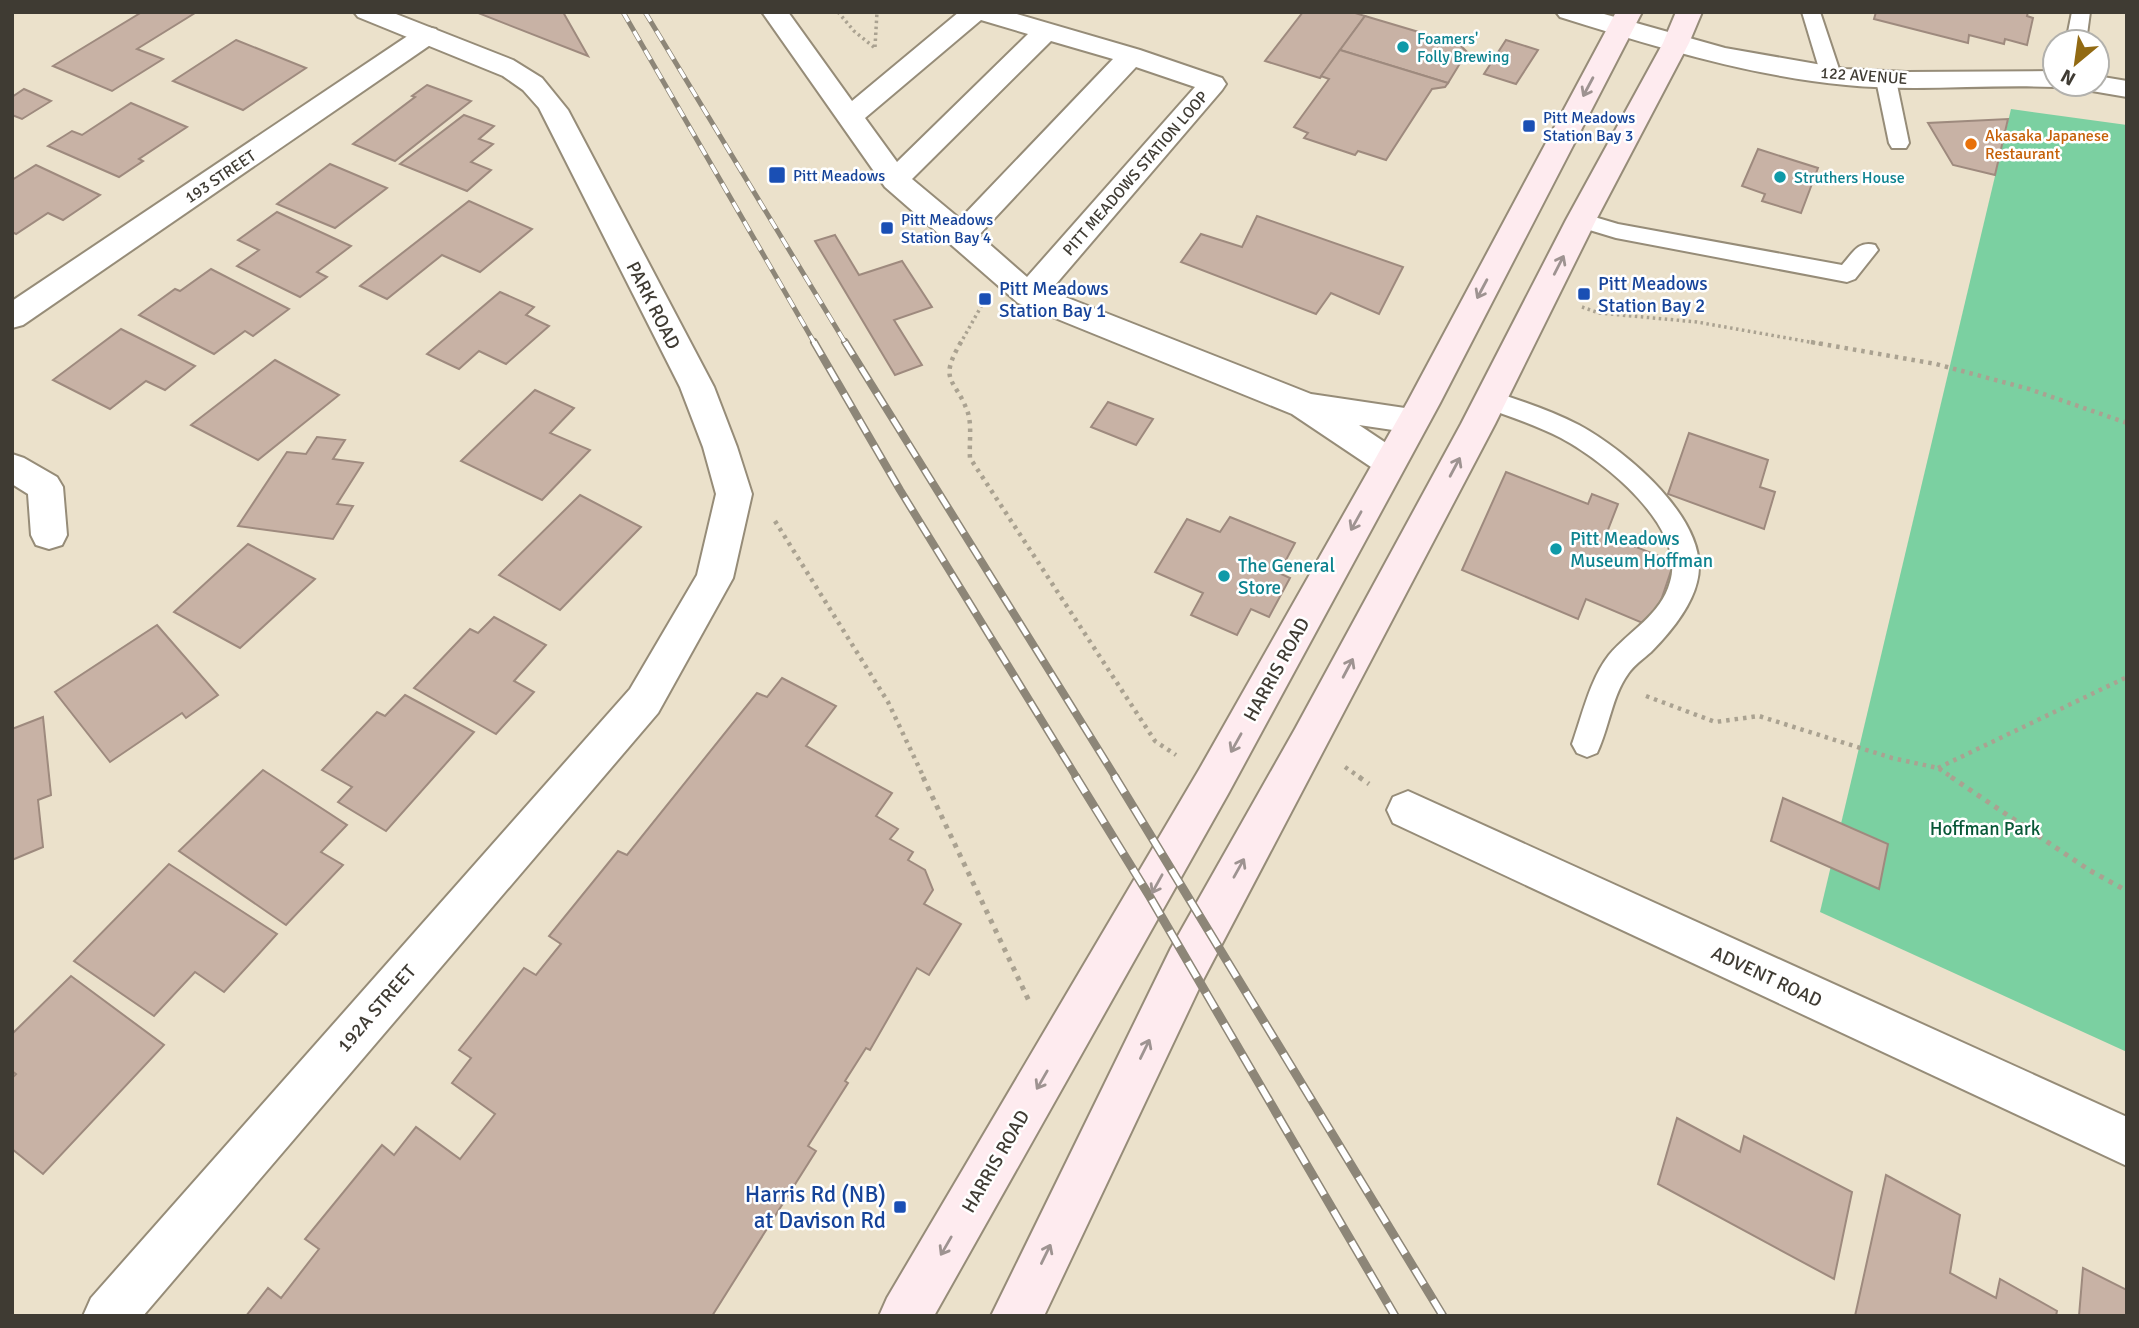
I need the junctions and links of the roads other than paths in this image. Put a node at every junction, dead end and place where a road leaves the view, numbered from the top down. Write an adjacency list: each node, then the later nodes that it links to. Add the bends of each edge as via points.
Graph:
1 (367, 12): 10 (street, PARK ROAD)
2 (775, 12): 15 (street)
3 (975, 12): 15 (street)
4 (981, 12): 9 (street, PITT MEADOWS STATION LOOP)
5 (1569, 12): 7 (street, 122 AVENUE)
6 (1811, 12): 12 (lane)
7 (1624, 20): 8 (street, 122 AVENUE); 25 (main road, HARRIS ROAD, one-way to 25)
8 (1683, 28): 12 (street, 122 AVENUE); 18 (main road)
9 (1045, 32): 11 (street, PITT MEADOWS STATION LOOP); 17 (street)
10 (427, 35): 22 (street, 193 STREET); 29 (street, PARK ROAD, via 520,74 540,89 697,387 734,494 715,578)
11 (1131, 55): 19 (street); 21 (street, PITT MEADOWS STATION LOOP, via 1212,84)
12 (1832, 75): 14 (street, 122 AVENUE)
13 (2041, 78): 14 (street, 122 AVENUE)
14 (1886, 80): 16 (lane)
15 (843, 105): 17 (street)
16 (1899, 143)
17 (895, 180): 19 (street)
18 (1581, 220): 20 (lane, via 1616,231 1847,275); 23 (main road, one-way to 18)
19 (960, 237): 21 (street)
20 (1867, 250)
21 (1030, 295): 24 (street)
22 (12, 317)
23 (1490, 400): 30 (lane, via 1570,431 1606,454 1676,528 1686,558 1685,580 1672,603 1647,639 1617,666); 35 (main road, one-way to 23, via 1186,964)
24 (1304, 405): 25 (street); 26 (street)
25 (1413, 420): 26 (main road, HARRIS ROAD)
26 (1389, 461): 34 (main road, HARRIS ROAD, one-way to 34, via 1214,781)
27 (12, 467): 28 (street, via 45,487)
28 (49, 535)
29 (644, 701): 33 (street, 192A STREET)
30 (1587, 744)
31 (1408, 810): 32 (street, ADVENT ROAD)
32 (2127, 1142)
33 (109, 1316)
34 (905, 1316)
35 (1017, 1316)

